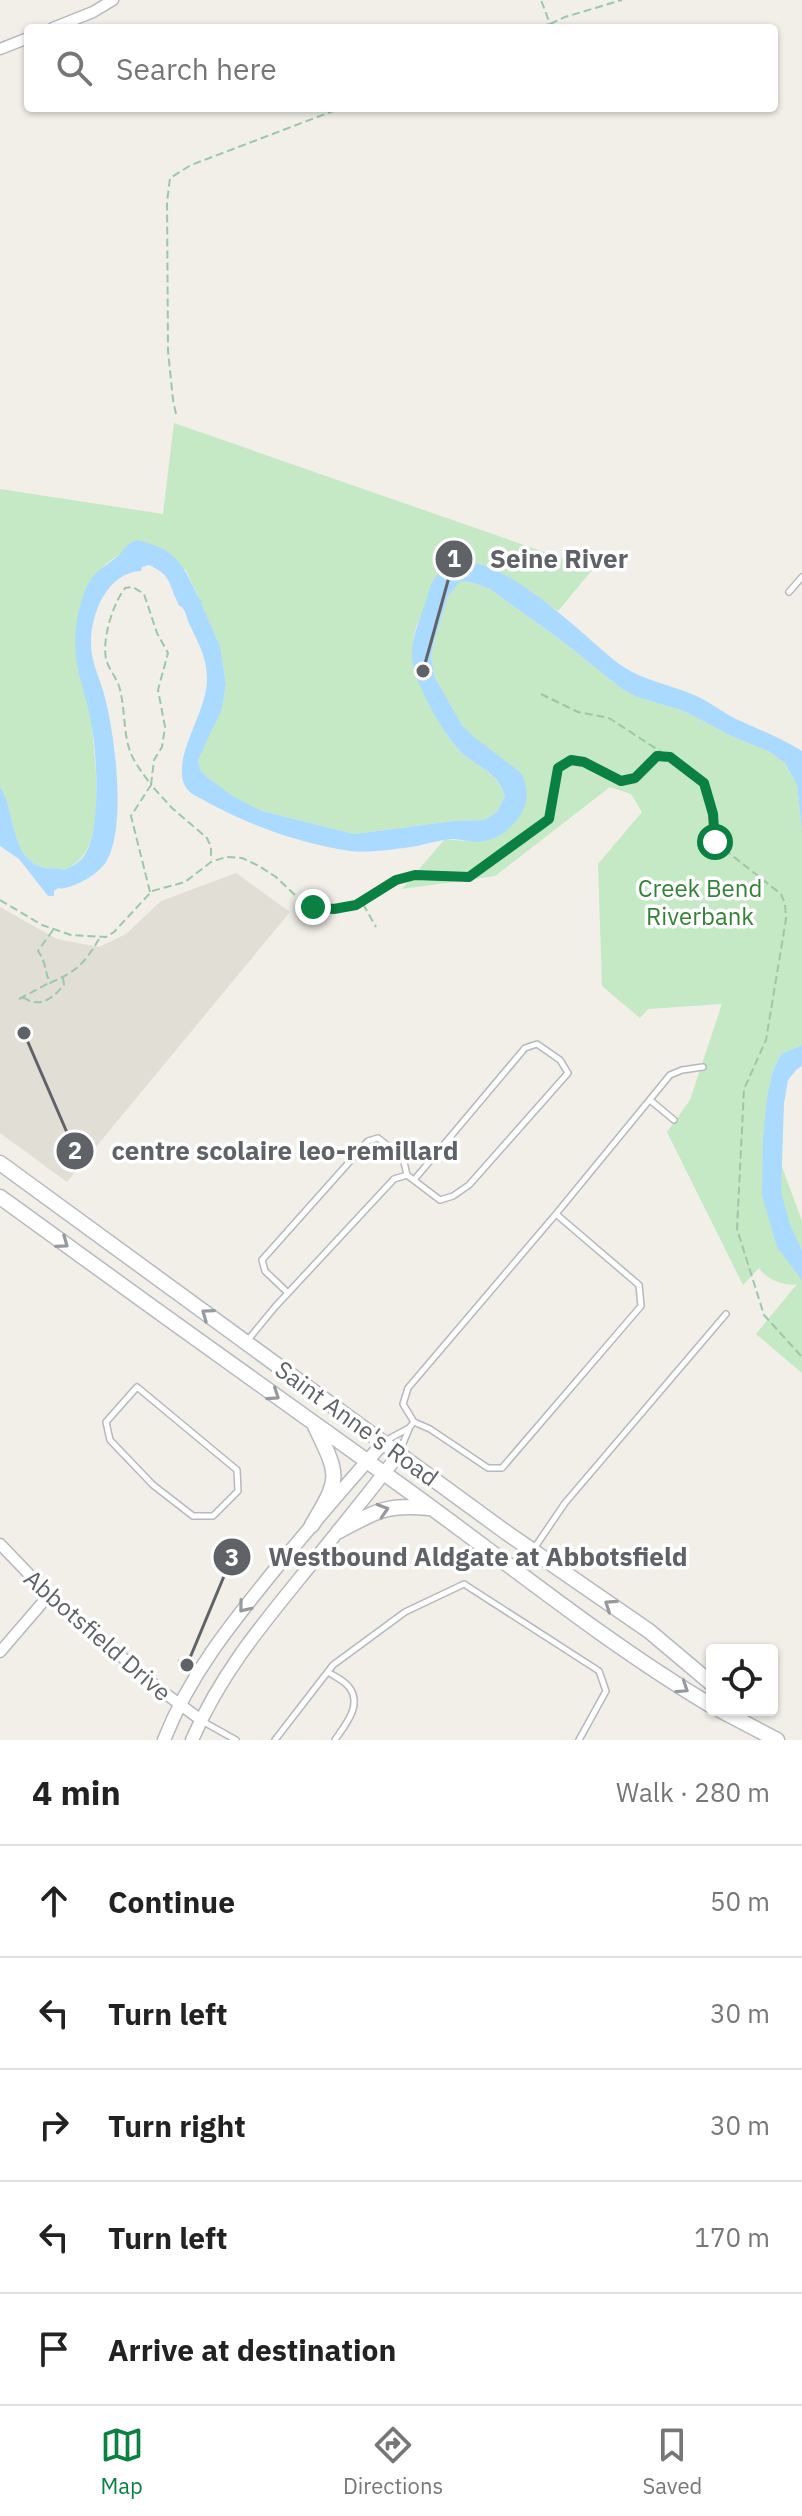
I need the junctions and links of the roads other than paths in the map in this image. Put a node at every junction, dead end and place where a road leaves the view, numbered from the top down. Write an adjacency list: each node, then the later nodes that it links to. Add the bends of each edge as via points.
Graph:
1 (113, 0): 2 (street)
2 (63, 24)
3 (24, 40): 4 (street)
4 (0, 49)
5 (802, 577): 6 (lane)
6 (789, 592)
7 (703, 1067): 8 (lane, via 670,1075)
8 (650, 1100): 9 (lane); 14 (lane)
9 (674, 1120)
10 (0, 1163): 17 (main road, Saint Anne's Road, one-way to 10)
11 (407, 1175): 12 (lane); 15 (lane, via 394,1179); 15 (lane, via 403,1158 378,1138 368,1141 262,1260 265,1271)
12 (414, 1180): 12 (lane, via 440,1200 469,1185 568,1073 560,1060 537,1044 525,1048)
13 (0, 1197): 19 (main road, Saint Anne's Road, one-way to 19)
14 (556, 1214): 20 (lane, via 408,1388 403,1404); 20 (lane, via 639,1285 641,1306 502,1468 488,1468)
15 (288, 1293): 17 (lane)
16 (726, 1314): 30 (lane, via 565,1503)
17 (246, 1342): 22 (main road, Saint Anne's Road)
18 (137, 1387): 18 (lane, via 106,1422 110,1440 153,1485 193,1516 213,1516 238,1491 237,1470)
19 (313, 1422): 24 (main road, Saint Anne's Road); 27 (main road, via 334,1467 330,1495)
20 (414, 1422): 21 (lane)
21 (409, 1428): 22 (lane); 23 (lane)
22 (384, 1442): 23 (main road, Saint Anne's Road); 24 (street)
23 (399, 1454): 25 (street); 30 (main road, Saint Anne's Road)
24 (367, 1461): 25 (main road, Saint Anne's Road); 27 (street)
25 (384, 1473): 26 (main road, Saint Anne's Road); 28 (street)
26 (431, 1508): 28 (main road, one-way to 26, via 386,1507); 35 (main road, Saint Anne's Road, one-way to 35, via 585,1623)
27 (312, 1525): 36 (street, one-way to 36, via 231,1623)
28 (339, 1531): 39 (street, via 250,1640)
29 (0, 1544): 31 (street, Abbotsfield Drive)
30 (532, 1551): 34 (main road, Saint Anne's Road, one-way to 30, via 649,1631)
31 (49, 1595): 32 (street); 36 (street, Abbotsfield Drive)
32 (0, 1652)
33 (328, 1672): 43 (lane); 44 (lane, via 349,1686 355,1701); 45 (lane, via 405,1612 464,1584 599,1671 606,1691)
34 (706, 1679)
35 (706, 1702)
36 (179, 1705): 39 (street, Abbotsfield Drive); 40 (street)
37 (731, 1716): 46 (main road)
38 (750, 1716): 46 (main road)
39 (201, 1720): 41 (street); 42 (lane)
40 (164, 1740)
41 (192, 1740)
42 (236, 1740)
43 (275, 1740)
44 (335, 1740)
45 (579, 1740)
46 (777, 1740)

